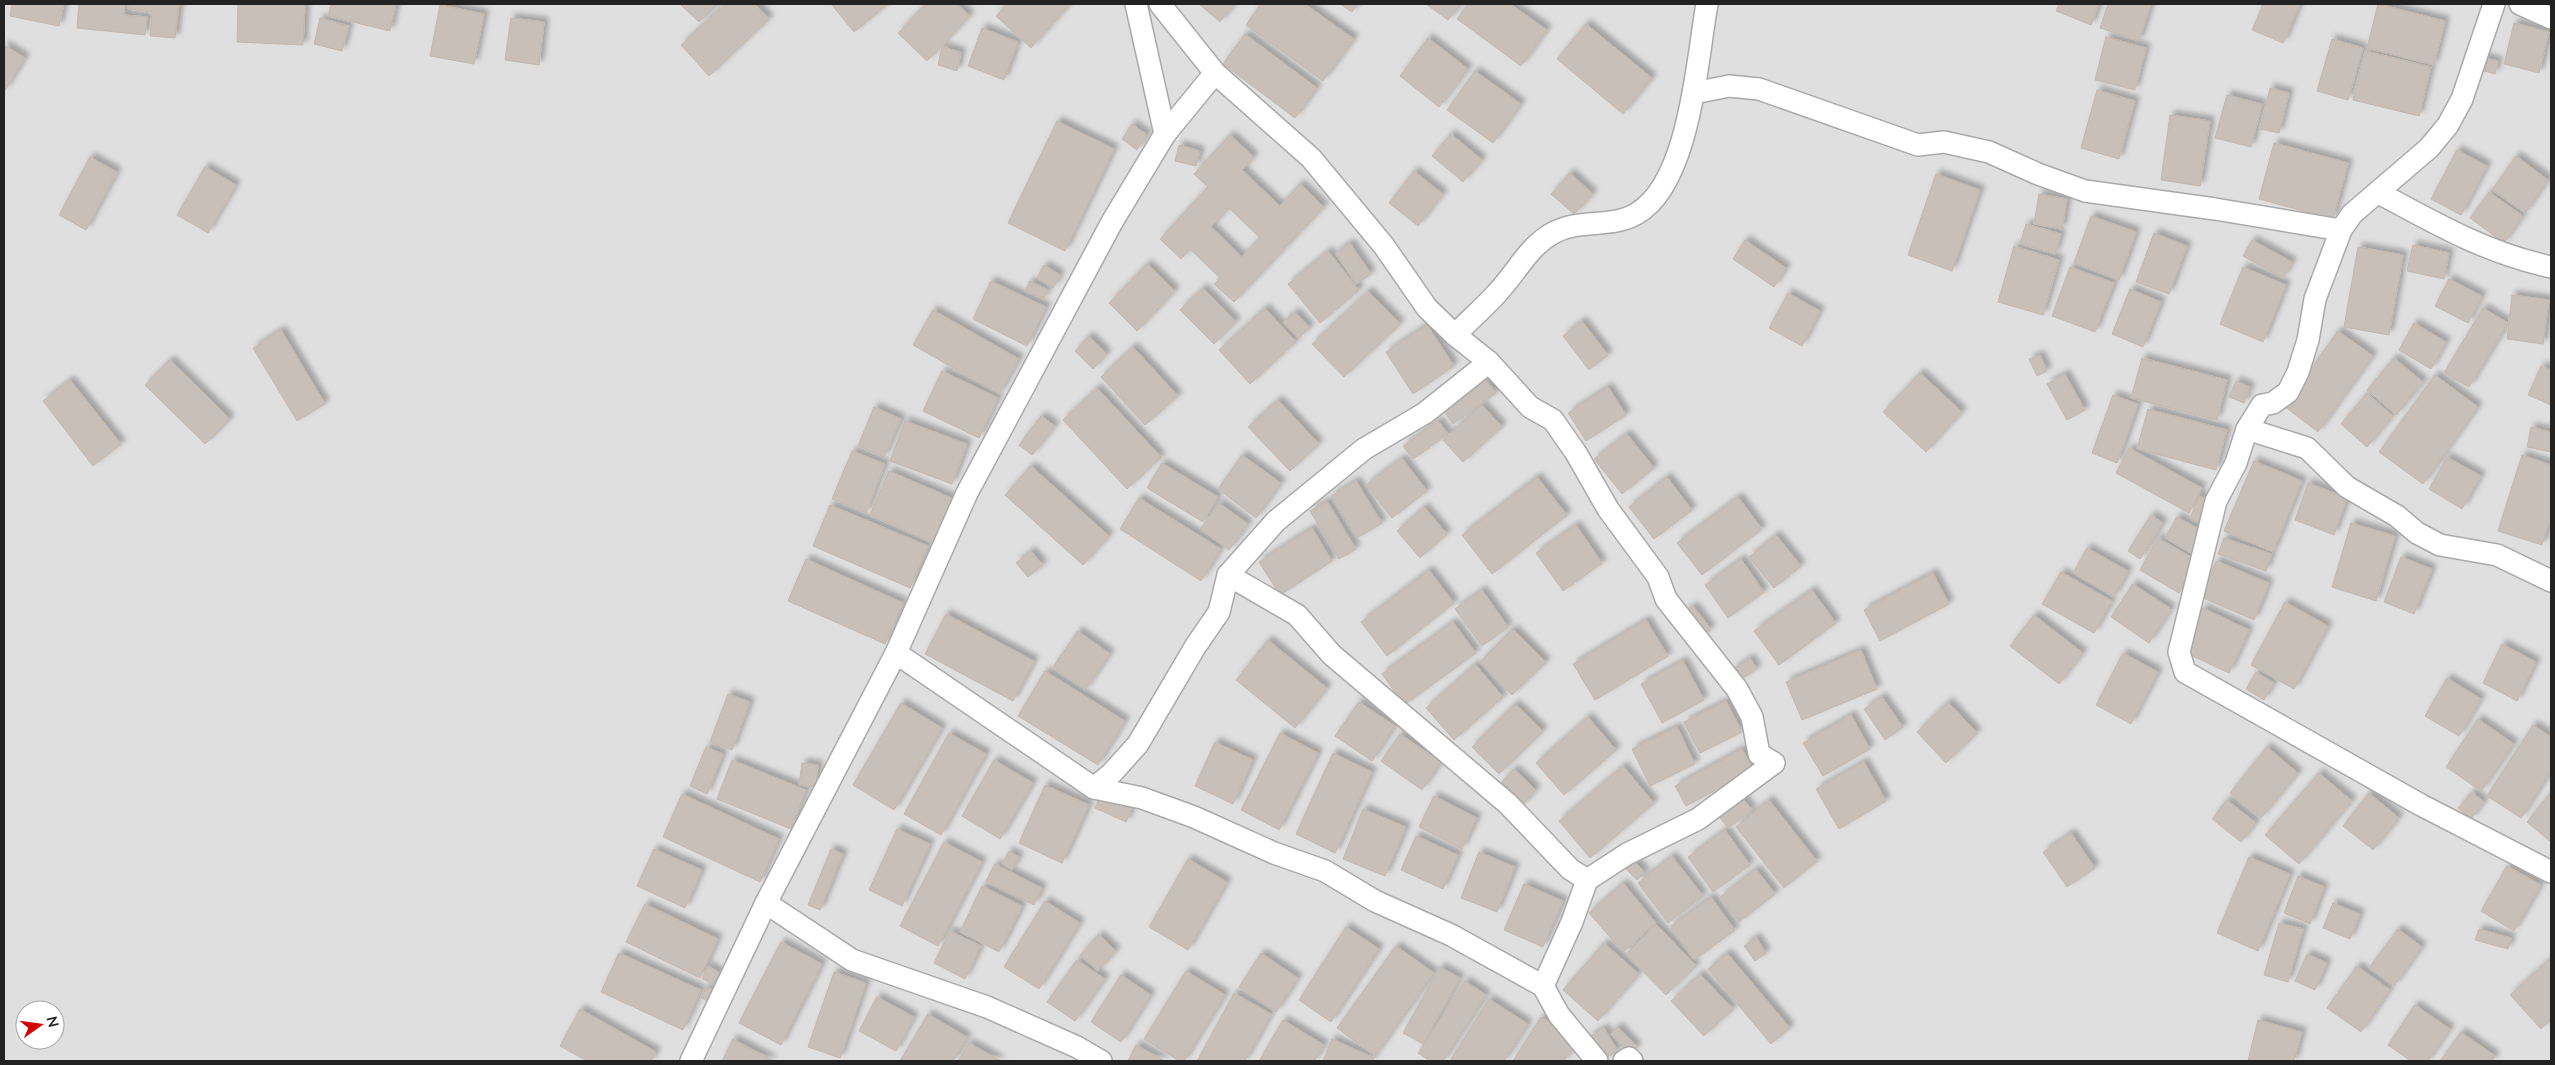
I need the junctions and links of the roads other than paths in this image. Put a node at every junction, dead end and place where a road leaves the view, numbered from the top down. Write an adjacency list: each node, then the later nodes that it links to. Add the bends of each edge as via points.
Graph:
1 (1136, 4): 9 (street)
2 (1160, 4): 7 (street)
3 (1707, 4): 8 (street)
4 (2523, 6): 5 (street); 6 (street)
5 (2493, 9): 10 (street, via 2462,99 2448,125 2429,148)
6 (2551, 18)
7 (1214, 73): 9 (street); 13 (street, via 1311,158 1384,246 1428,308)
8 (1694, 93): 11 (street, via 1730,86 1759,89 1918,145 1944,142 1989,152 2084,191 2216,208); 13 (street, via 1677,155 1664,187 1650,205 1635,215 1611,222 1555,232 1528,253 1499,291)
9 (1165, 134): 18 (street, via 1112,222 967,493)
10 (2379, 193): 11 (street, via 2352,214); 12 (street, via 2460,237 2529,262)
11 (2341, 230): 15 (street, via 2315,299 2298,372 2288,392 2273,403 2262,405)
12 (2551, 266)
13 (1455, 335): 14 (street)
14 (1489, 362): 16 (street, via 1425,413 1364,449 1276,521); 21 (street, via 1530,407 1553,420 1608,509 1658,577 1666,599 1737,689 1752,717 1759,754 1774,763 1698,819 1627,854)
15 (2247, 429): 17 (street, via 2306,448 2347,487 2440,545 2497,555); 20 (street, via 2236,463 2216,501 2179,652 2185,672 2421,805)
16 (1228, 575): 19 (street, via 1219,612 1138,744); 21 (street, via 1297,615 1332,655 1508,804 1570,869)
17 (2551, 582)
18 (896, 653): 19 (street); 22 (street)
19 (1094, 788): 23 (street, via 1142,798 1274,853 1325,870 1375,901 1451,935)
20 (2551, 872)
21 (1587, 880): 23 (street)
22 (766, 903): 24 (street); 25 (street, via 852,960 987,1007)
23 (1543, 986): 26 (street, via 1558,1015)
24 (691, 1061)
25 (1101, 1061)
26 (1597, 1061)
27 (1624, 1061): 28 (street, via 1630,1058)
28 (1632, 1061)

